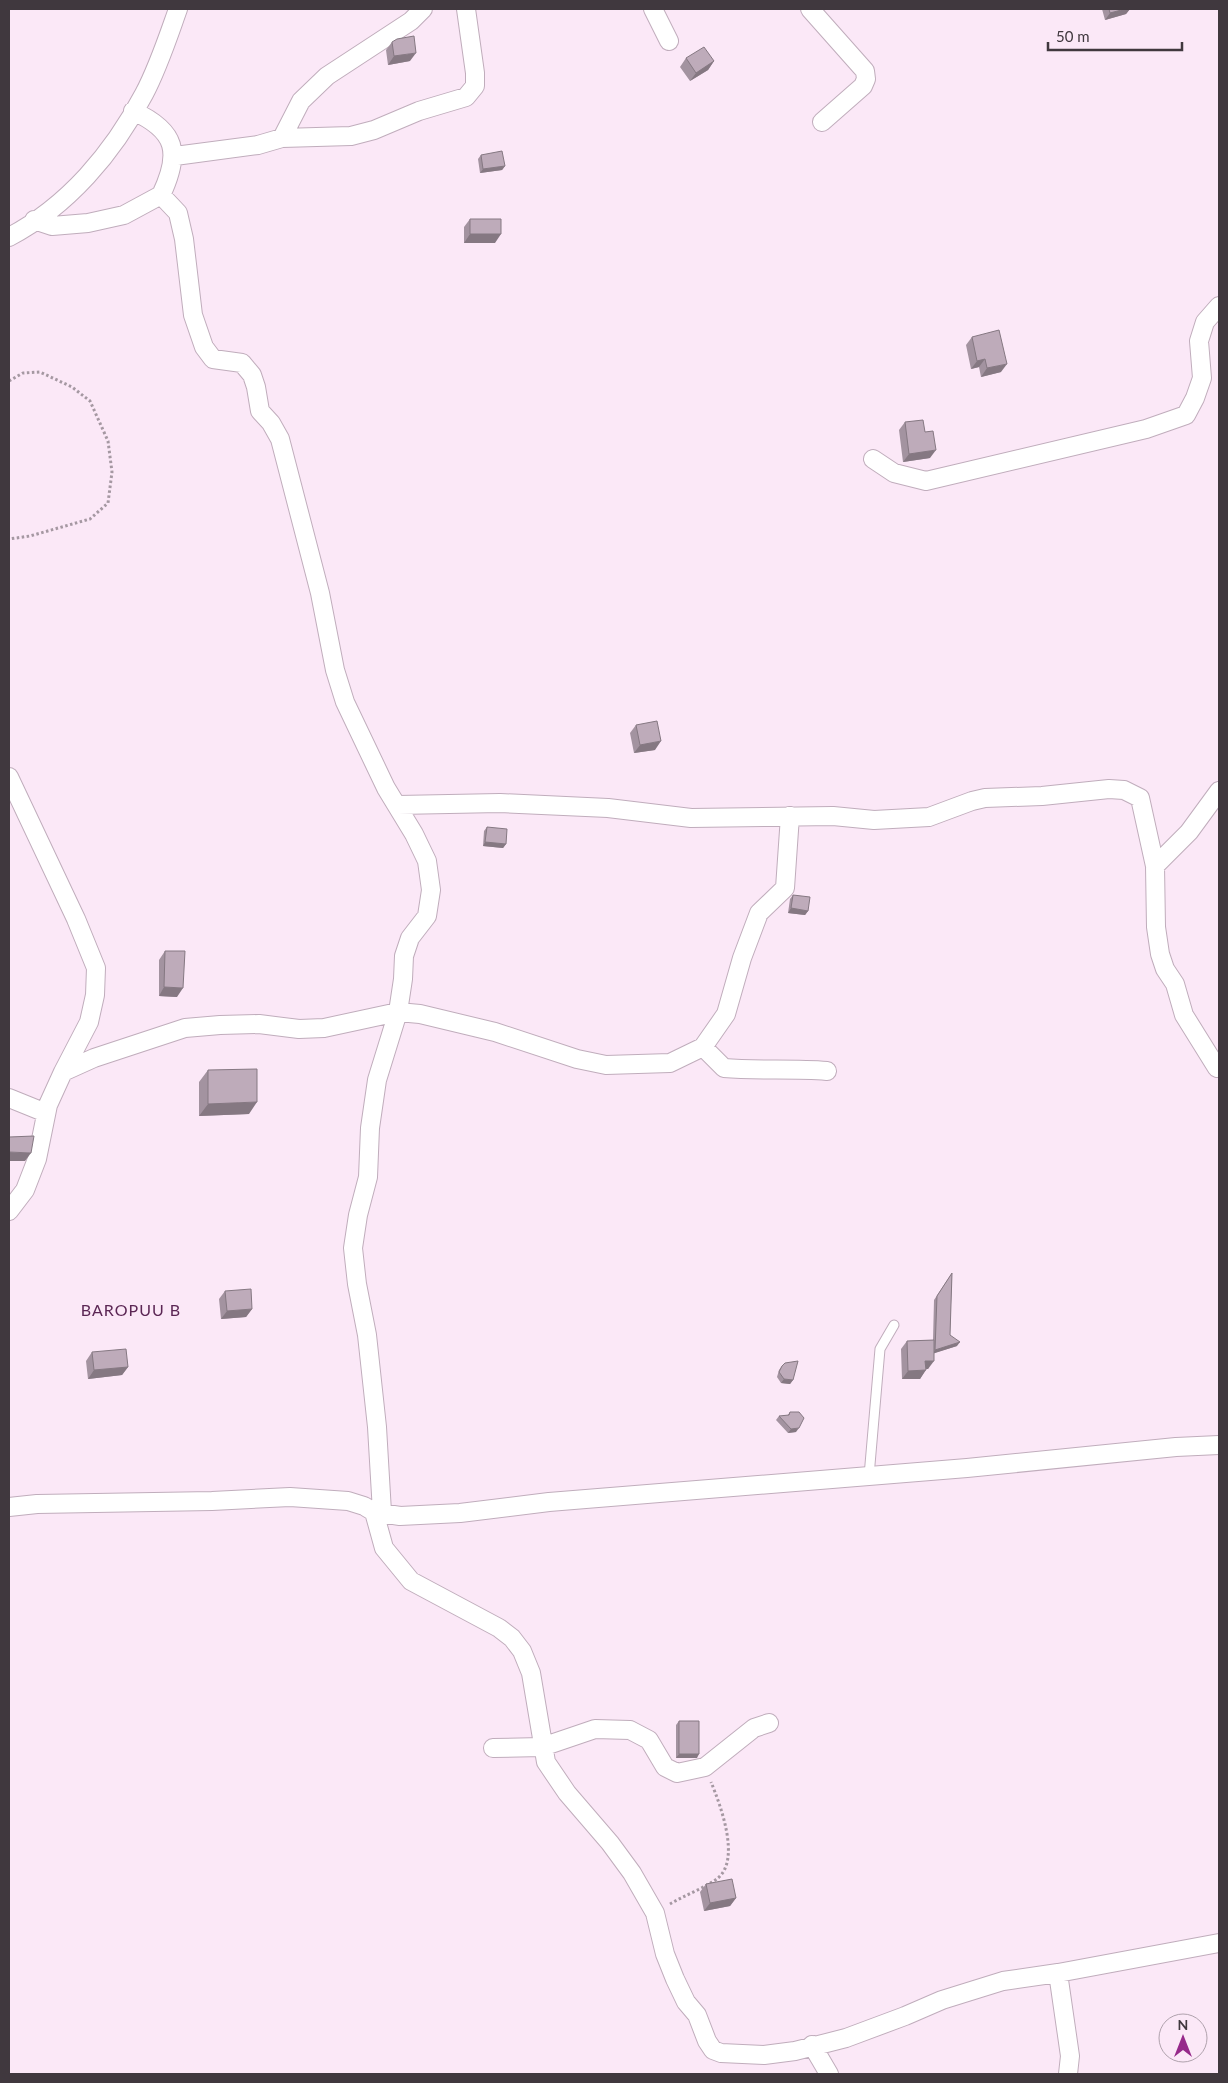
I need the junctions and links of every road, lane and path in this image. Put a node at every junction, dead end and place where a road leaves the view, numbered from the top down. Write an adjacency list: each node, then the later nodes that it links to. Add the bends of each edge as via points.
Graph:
1 (178, 9): 7 (street, via 144,93)
2 (423, 9): 9 (street, via 411,21 327,76 300,101)
3 (466, 9): 9 (street, via 474,86 466,97 351,136)
4 (653, 9): 6 (street)
5 (810, 9): 8 (street, via 865,71 866,79)
6 (669, 41)
7 (133, 111): 10 (street, via 163,129 171,142); 12 (street, via 104,158 66,198)
8 (822, 122)
9 (282, 138): 10 (street, via 258,145)
10 (174, 156): 11 (street)
11 (162, 195): 12 (street, via 124,215 88,223 52,226); 20 (street, via 178,213 193,315 204,346 213,360 242,363 252,374 260,411 272,423 280,439 345,702 386,788)
12 (34, 220): 13 (street)
13 (9, 237)
14 (1219, 306): 16 (street, via 1206,322 1199,341 1202,378 1186,415 1146,429 926,481 894,473)
15 (9, 381): 17 (path, via 23,373 40,372 72,387 90,401 108,441 112,472 108,503 90,520)
16 (873, 459)
17 (9, 539)
18 (9, 778): 27 (street, via 96,968 89,1022)
19 (1219, 791): 22 (street, via 1189,832)
20 (398, 805): 21 (street, via 557,805 692,818); 23 (street, via 427,861 431,890 427,916 410,938 404,956)
21 (790, 816): 22 (street, via 874,820 929,817 985,798 1124,790 1140,798); 24 (street, via 785,888 759,912 726,1014)
22 (1155, 866): 25 (street, via 1160,954 1175,984 1184,1015)
23 (398, 1012): 24 (street, via 495,1032 577,1059 606,1065 670,1063); 27 (street, via 324,1028 220,1024 185,1028 94,1058); 35 (street, via 377,1080 368,1176 353,1248 377,1427)
24 (703, 1048): 26 (street, via 724,1068)
25 (1217, 1068)
26 (827, 1071)
27 (63, 1072): 29 (street)
28 (9, 1098): 29 (street)
29 (46, 1113): 30 (street, via 37,1159 24,1190)
30 (9, 1211)
31 (894, 1325): 33 (lane, via 880,1349)
32 (1219, 1445): 33 (street)
33 (869, 1476): 35 (street, via 549,1502 460,1513 400,1516)
34 (9, 1507): 35 (street, via 290,1497 348,1501)
35 (378, 1512): 37 (street, via 384,1548 411,1581 498,1628 522,1651 531,1673)
36 (770, 1723): 39 (street, via 754,1728)
37 (542, 1747): 38 (street); 39 (street, via 595,1729 630,1730 649,1740 664,1767 677,1773); 40 (street, via 546,1762 562,1786 632,1873)
38 (493, 1748)
39 (705, 1767): 40 (path, via 726,1831 728,1851 725,1868 718,1878)
40 (655, 1913): 43 (street, via 675,1979 686,2002 697,2015 712,2050 764,2055)
41 (1219, 1943): 42 (street)
42 (1058, 1973): 43 (street, via 1003,1981 942,2000 846,2038); 45 (street, via 1070,2056)
43 (812, 2046): 44 (street)
44 (829, 2074)
45 (1068, 2074)

